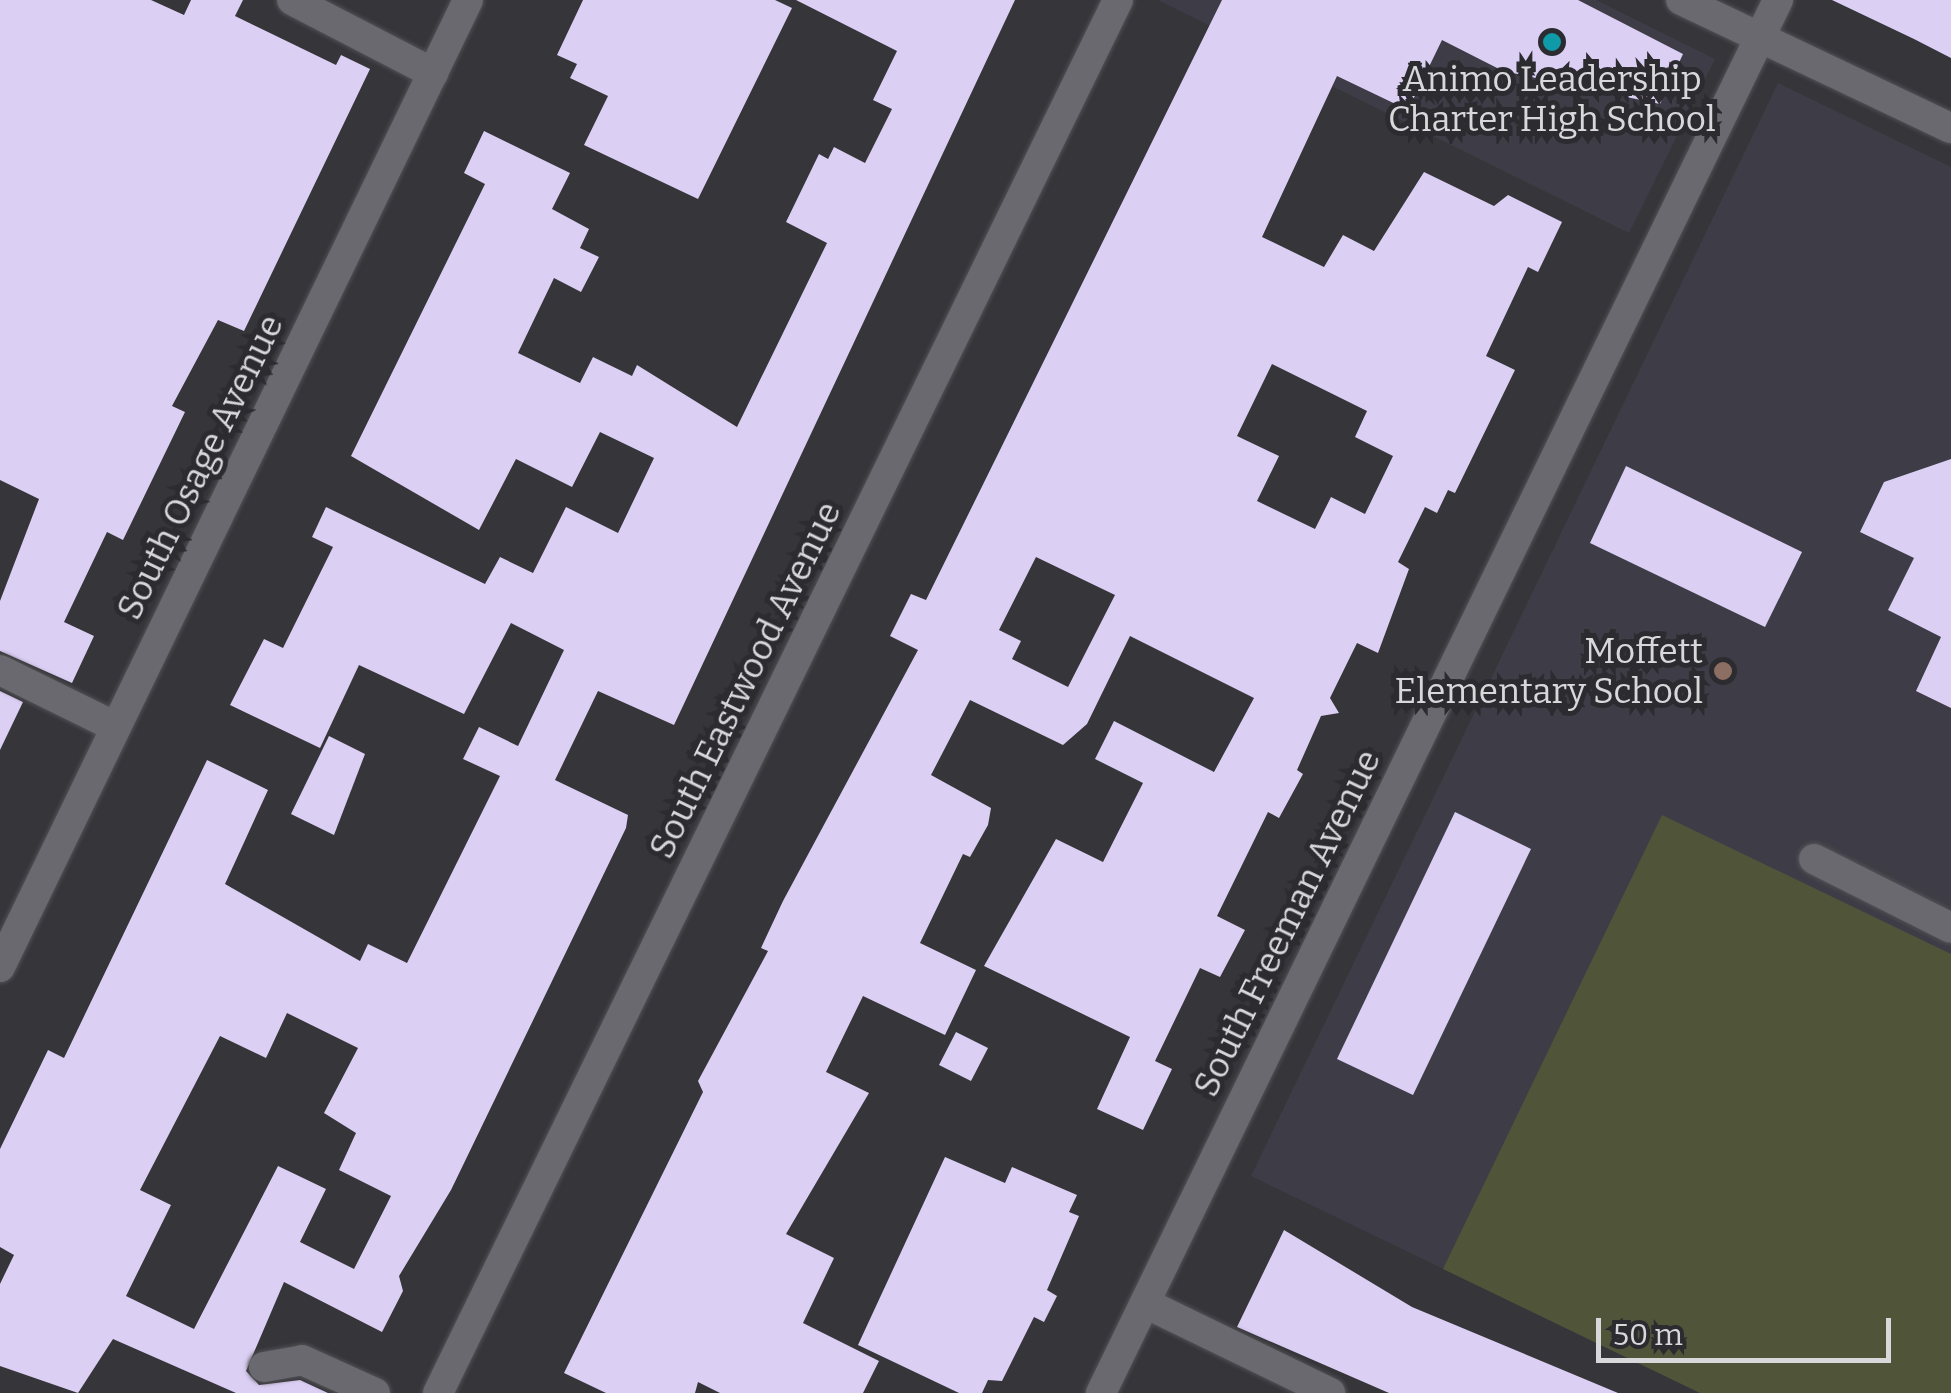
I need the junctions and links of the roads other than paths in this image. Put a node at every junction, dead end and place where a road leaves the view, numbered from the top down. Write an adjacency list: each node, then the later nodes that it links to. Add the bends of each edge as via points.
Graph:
1 (292, 0): 7 (street)
2 (468, 0): 7 (street, South Osage Avenue)
3 (1118, 0): 17 (street, South Eastwood Avenue)
4 (1681, 0): 6 (street)
5 (1778, 0): 6 (street, South Freeman Avenue)
6 (1758, 38): 8 (street); 14 (street, South Freeman Avenue)
7 (433, 73): 10 (street, South Osage Avenue)
8 (1951, 128)
9 (0, 670): 10 (street)
10 (116, 728): 13 (street, South Osage Avenue)
11 (1814, 859): 12 (street)
12 (1951, 928)
13 (0, 967)
14 (1145, 1303): 18 (street, South Freeman Avenue); 19 (street)
15 (264, 1367): 16 (street, via 302,1360)
16 (374, 1393)
17 (438, 1393)
18 (1102, 1393)
19 (1330, 1393)

